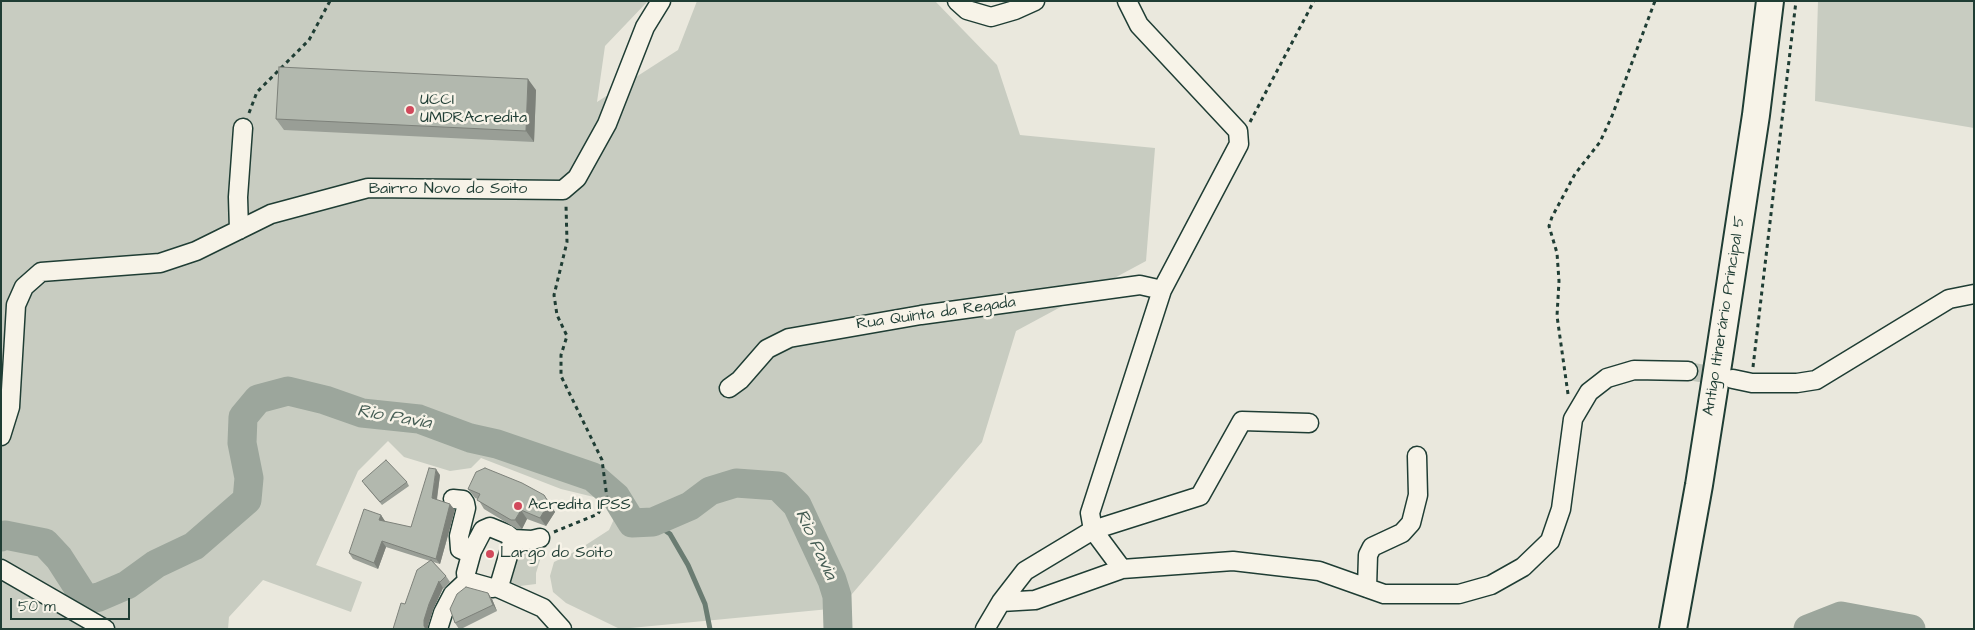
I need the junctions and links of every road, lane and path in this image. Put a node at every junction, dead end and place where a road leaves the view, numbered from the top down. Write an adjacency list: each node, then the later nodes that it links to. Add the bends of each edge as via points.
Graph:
1 (330, 1): 10 (path, via 308,40 257,92)
2 (661, 1): 12 (street, via 645,27 607,124 577,178)
3 (957, 1): 4 (street, via 968,10 991,16)
4 (1035, 1)
5 (1127, 1): 11 (street, via 1139,25)
6 (1314, 1): 11 (path, via 1249,125)
7 (1655, 1): 20 (path, via 1600,142 1576,174 1549,226 1556,253 1559,281 1557,316)
8 (1770, 1): 39 (highway, Antigo Itinerário Principal 5, via 1725,320)
9 (1796, 1): 18 (path)
10 (244, 128): 13 (street, via 238,197)
11 (1238, 131): 14 (street, via 1239,144)
12 (562, 190): 13 (street, Bairro Novo do Soito, via 368,188 271,214); 26 (path, via 566,205 567,242 554,295 557,315 567,336 561,355 560,376 602,460 607,498 598,514)
13 (239, 230): 22 (street, Bairro Novo do Soito, via 196,251 160,262 41,272 24,286 16,305 10,407)
14 (1162, 290): 19 (street, Rua Quinta da Regada, via 1140,285 921,315 789,338 767,349); 25 (street, via 1090,513)
15 (1974, 294): 18 (street, via 1949,299 1816,380)
16 (1688, 371): 20 (street, via 1634,370 1607,378 1590,392)
17 (1733, 379): 18 (street)
18 (1752, 383)
19 (729, 388)
20 (1573, 419): 33 (street, via 1561,509 1550,541 1523,567 1491,585 1459,594 1384,594)
21 (1309, 423): 25 (street, via 1242,421 1200,496)
22 (1, 436)
23 (1417, 456): 33 (street, via 1418,496 1411,522 1402,533 1372,547 1368,555)
24 (453, 499): 28 (street, via 463,500 466,508 459,546 462,551)
25 (1093, 530): 29 (street); 34 (street, via 1025,572)
26 (540, 538): 27 (street)
27 (512, 539): 28 (street, via 507,534 486,528); 32 (street, via 500,583)
28 (472, 551): 31 (street, via 466,573)
29 (1122, 569): 33 (street, via 1233,561 1319,571); 34 (street, via 1034,600)
30 (1, 570): 35 (street)
31 (468, 581): 32 (street); 36 (street, via 453,594 442,613)
32 (496, 587): 37 (street, via 543,608)
33 (1367, 588)
34 (1001, 602): 38 (street)
35 (105, 629)
36 (438, 629)
37 (562, 629)
38 (985, 629)
39 (1673, 629)

